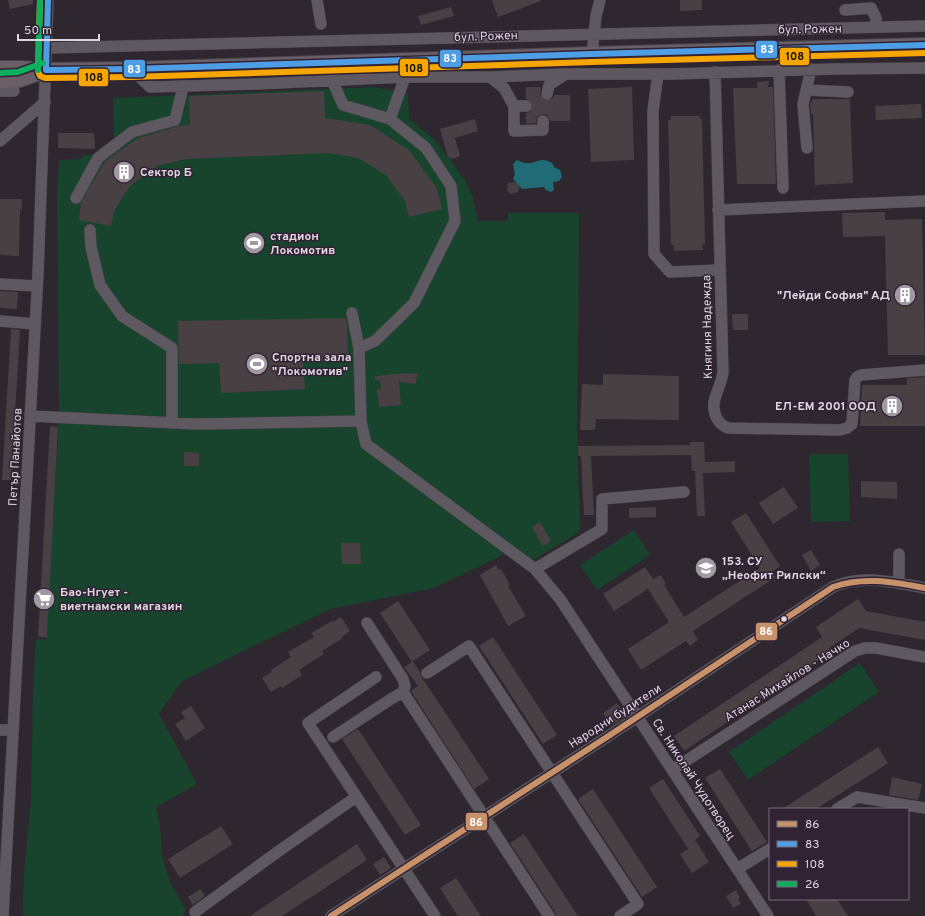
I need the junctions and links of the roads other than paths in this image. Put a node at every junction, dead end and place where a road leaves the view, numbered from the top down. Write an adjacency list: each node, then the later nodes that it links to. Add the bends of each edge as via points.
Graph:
1 (48, 0): 10 (street, Петър Панайотов)
2 (317, 0): 5 (street)
3 (600, 0): 8 (street)
4 (845, 10): 7 (street, via 871,8 876,18)
5 (321, 24)
6 (925, 26): 7 (street, бул. Рожен)
7 (876, 27): 8 (street, бул. Рожен)
8 (595, 34): 10 (street, бул. Рожен); 11 (street)
9 (925, 45): 11 (main road, бул. Рожен)
10 (47, 48): 16 (street, Петър Панайотов)
11 (592, 54): 12 (main road, бул. Рожен)
12 (404, 60): 15 (main road, бул. Рожен); 22 (street)
13 (0, 68): 16 (main road, бул. Рожен)
14 (925, 68): 18 (street)
15 (131, 69): 16 (main road, бул. Рожен); 26 (street, via 150,87)
16 (46, 70): 25 (main road, бул. Рожен, via 20,80); 32 (street, Петър Панайотов)
17 (779, 70): 18 (street); 19 (street); 39 (street)
18 (811, 70): 27 (street)
19 (715, 72): 21 (street); 42 (street, Княгиня Надежда)
20 (566, 74): 21 (street); 23 (street); 31 (street, via 549,85)
21 (658, 74): 44 (street, via 653,111 654,254 670,272)
22 (405, 77): 23 (street); 24 (street); 35 (street)
23 (490, 77): 33 (street, via 504,88)
24 (332, 80): 26 (street); 35 (street, via 342,105)
25 (0, 81)
26 (183, 87): 40 (street, via 175,120 132,132 98,158)
27 (807, 90): 30 (street); 38 (street, via 804,104)
28 (0, 91): 29 (street)
29 (14, 91)
30 (848, 92)
31 (547, 94)
32 (45, 102): 37 (street); 46 (street, Петър Панайотов)
33 (514, 106): 34 (street); 36 (street, via 514,130 543,130)
34 (526, 106)
35 (390, 119): 50 (street, via 426,148 451,186 455,221 414,302 375,341)
36 (543, 121)
37 (0, 141)
38 (807, 148)
39 (783, 188)
40 (76, 198)
41 (925, 202): 42 (street)
42 (718, 210): 44 (street, Княгиня Надежда)
43 (90, 230): 54 (street, via 91,246 100,285 104,291 122,316 172,348)
44 (719, 270): 51 (street, Княгиня Надежда, via 723,373 722,383 714,401 715,414 723,426 840,430 852,424 857,377)
45 (0, 284): 46 (street)
46 (37, 286): 49 (street, Петър Панайотов)
47 (352, 312): 50 (street, Св. Николай Чудотворец)
48 (0, 321): 49 (street)
49 (35, 324): 52 (street, Петър Панайотов)
50 (359, 348): 53 (street, Св. Николай Чудотворец)
51 (925, 370)
52 (30, 416): 54 (street); 67 (street, Петър Панайотов)
53 (361, 421): 54 (street); 57 (street, Св. Николай Чудотворец, via 366,444)
54 (172, 423)
55 (684, 492): 57 (street, via 602,498 602,529)
56 (899, 554): 58 (street)
57 (535, 569): 65 (street, Св. Николай Чудотворец, via 560,600)
58 (899, 583): 59 (street, Народни будители); 65 (street, Народни будители, via 861,580 846,581 833,587)
59 (925, 588)
60 (367, 623): 64 (street, via 403,679)
61 (925, 657): 69 (street, Атанас Михайлов - Начко, via 876,648 856,651)
62 (427, 674): 70 (street, via 469,646)
63 (376, 677): 71 (street, via 308,723)
64 (403, 692): 68 (street); 74 (street)
65 (637, 717): 69 (street, Св. Николай Чудотворец); 70 (street, Народни будители)
66 (0, 730): 67 (street)
67 (13, 730): 79 (street, Петър Панайотов)
68 (333, 737)
69 (672, 770): 77 (street, Св. Николай Чудотворец)
70 (552, 773): 74 (street, Народни будители); 83 (street, via 638,904)
71 (356, 797): 76 (street); 78 (street)
72 (839, 808): 73 (street, via 857,797)
73 (925, 808)
74 (484, 817): 76 (street, Народни будители); 82 (street)
75 (769, 850): 77 (street)
76 (404, 869): 80 (street, Народни будители); 81 (street)
77 (737, 869): 84 (street, Св. Николай Чудотворец)
78 (196, 912)
79 (3, 916)
80 (331, 916)
81 (435, 916)
82 (548, 916)
83 (620, 916)
84 (768, 916)

